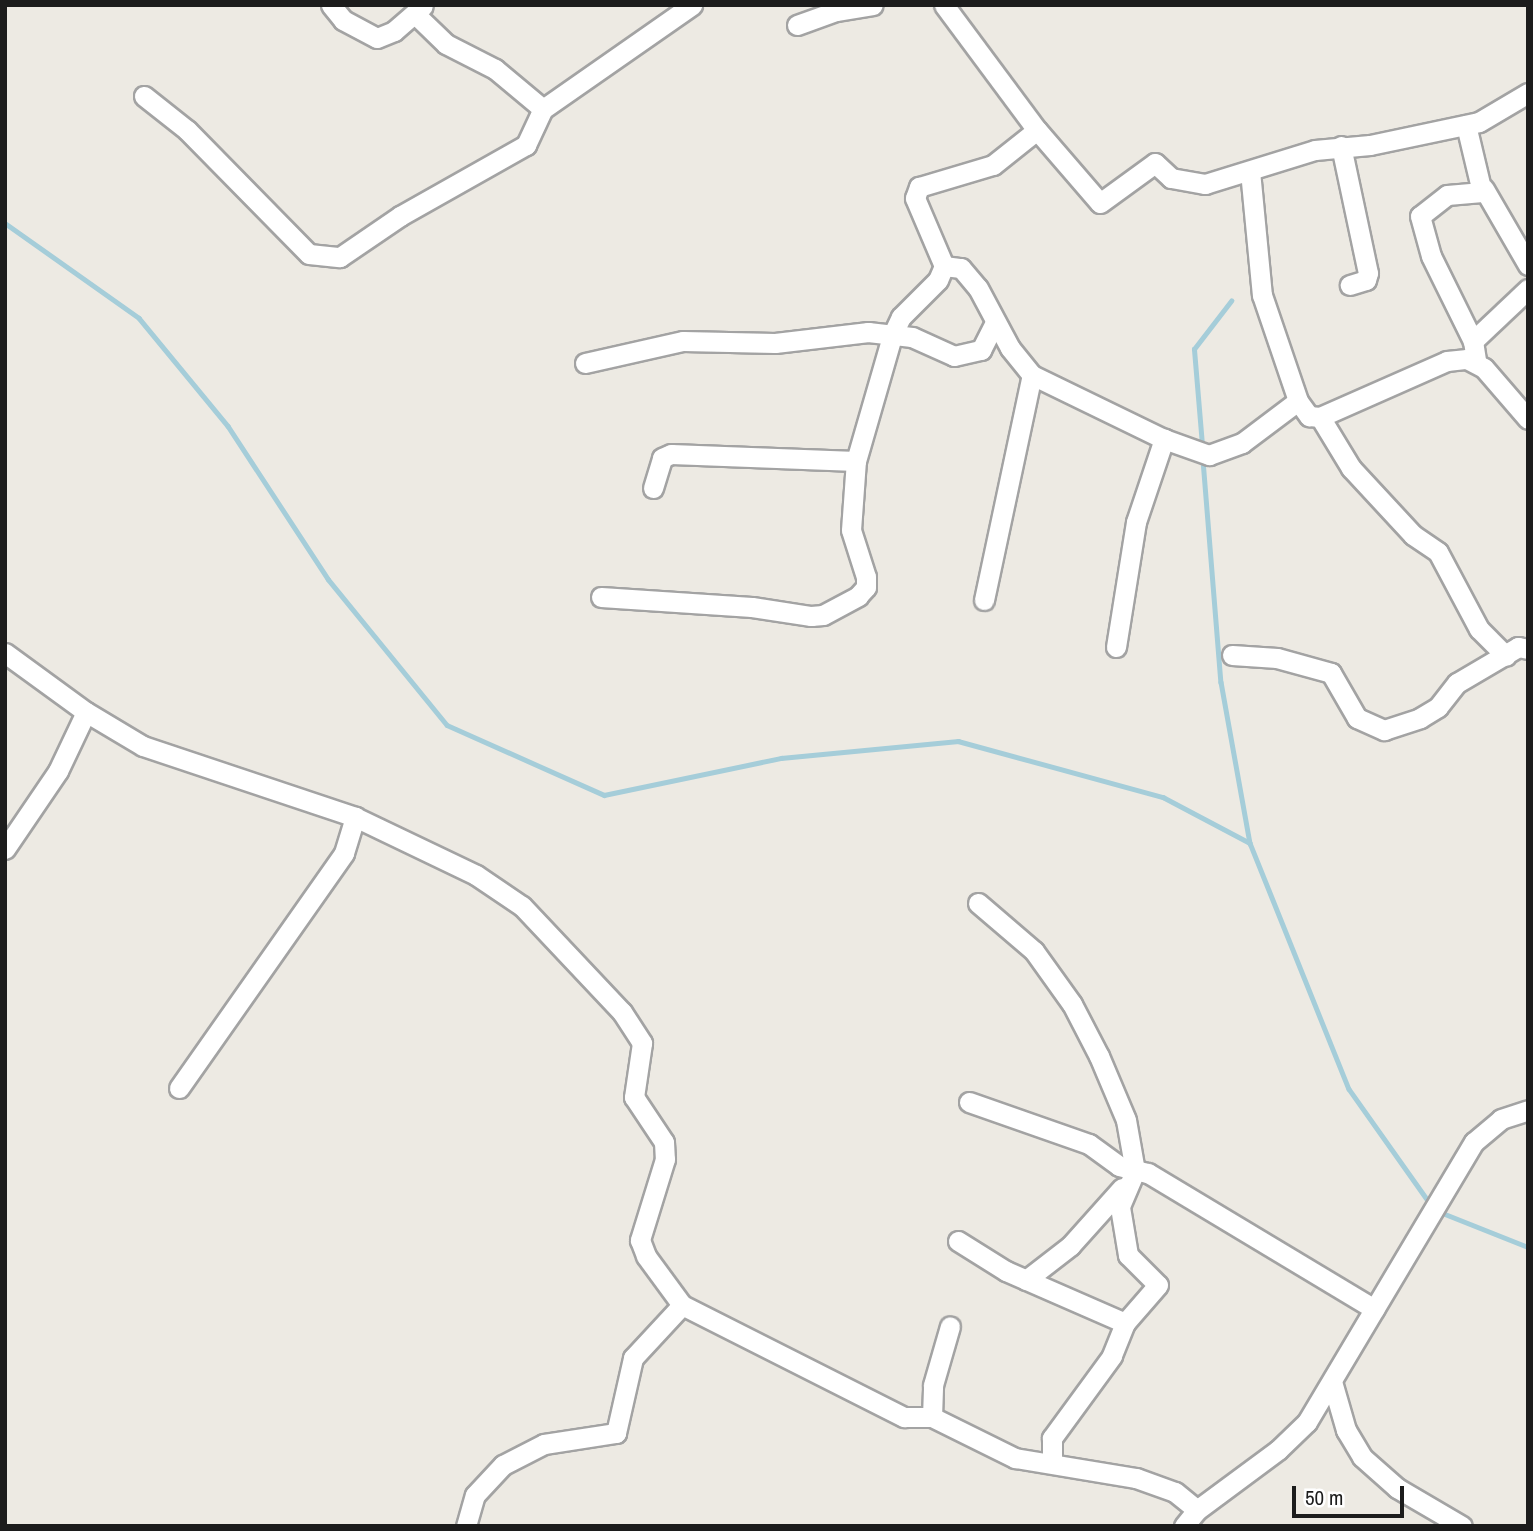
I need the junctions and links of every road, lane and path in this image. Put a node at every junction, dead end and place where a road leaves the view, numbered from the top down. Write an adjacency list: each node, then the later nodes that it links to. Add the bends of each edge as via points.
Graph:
1 (331, 5): 5 (street, via 343,20 377,38)
2 (692, 5): 9 (street)
3 (873, 5): 6 (street, via 836,11)
4 (944, 5): 11 (street)
5 (419, 9): 9 (street, via 446,44 495,69)
6 (797, 25)
7 (1528, 93): 10 (street, via 1503,111)
8 (144, 96): 9 (street, via 187,130 309,254 340,257 400,216 526,145)
9 (543, 109)
10 (1466, 125): 12 (street, via 1370,145); 14 (street)
11 (1037, 130): 13 (street, via 1096,201 1104,201 1155,163 1171,178 1203,184); 16 (street, via 993,165 919,187 915,198)
12 (1340, 146): 13 (street, via 1256,165); 17 (street, via 1368,274 1366,280)
13 (1250, 171): 25 (street, via 1262,295)
14 (1484, 189): 15 (street); 21 (street, via 1479,194 1447,195 1420,216 1430,256)
15 (1528, 265)
16 (944, 266): 19 (street, via 961,268 978,288); 20 (street, via 938,280 901,317)
17 (1350, 285)
18 (1528, 289): 21 (street)
19 (995, 322): 20 (street, via 981,350 954,356 912,337); 24 (street)
20 (892, 336): 23 (street, via 867,332 775,343 683,341); 29 (street)
21 (1473, 341): 22 (street)
22 (1476, 361): 26 (street, via 1447,361); 27 (street)
23 (586, 363)
24 (1032, 375): 28 (street); 32 (street)
25 (1298, 401): 26 (street, via 1309,416); 28 (street, via 1242,443 1209,455)
26 (1320, 417): 37 (street, via 1351,468 1413,535 1438,552 1479,629)
27 (1528, 419)
28 (1164, 439): 33 (street, via 1136,523)
29 (856, 461): 30 (street, via 671,454 663,458); 31 (street, via 851,530 866,587 823,615)
30 (653, 488)
31 (601, 597)
32 (984, 600)
33 (1116, 648)
34 (1528, 649): 37 (street, via 1518,647)
35 (5, 653): 38 (street)
36 (1232, 655): 37 (street, via 1277,658 1331,673 1357,718 1384,730 1420,718 1438,707 1457,684)
37 (1506, 656)
38 (86, 712): 39 (street, via 144,746); 40 (street, via 58,771)
39 (355, 817): 42 (street, via 344,853); 48 (street, via 476,875 522,906 636,1030 642,1043 634,1097 664,1142 665,1159 640,1240 646,1256)
40 (5, 849)
41 (978, 903): 45 (street, via 1034,951 1072,1004 1126,1120)
42 (179, 1088)
43 (969, 1102): 45 (street, via 1089,1144)
44 (1528, 1110): 49 (street, via 1501,1119 1474,1142)
45 (1131, 1176): 47 (street, via 1070,1246); 49 (street, via 1148,1174); 50 (street, via 1119,1219 1128,1255 1158,1284)
46 (958, 1241): 47 (street)
47 (1026, 1280): 50 (street)
48 (682, 1306): 53 (street, via 904,1417); 56 (street, via 633,1357 616,1433 544,1444 503,1465 475,1495)
49 (1374, 1309): 52 (street)
50 (1125, 1323): 54 (street, via 1112,1356 1052,1438)
51 (950, 1326): 53 (street, via 933,1385)
52 (1333, 1385): 55 (street, via 1307,1422 1278,1450); 58 (street, via 1346,1430 1362,1457 1397,1488)
53 (932, 1417): 54 (street, via 1015,1458)
54 (1052, 1463): 55 (street, via 1136,1478 1175,1492)
55 (1197, 1510): 57 (street)
56 (466, 1526)
57 (1184, 1526)
58 (1462, 1526)

